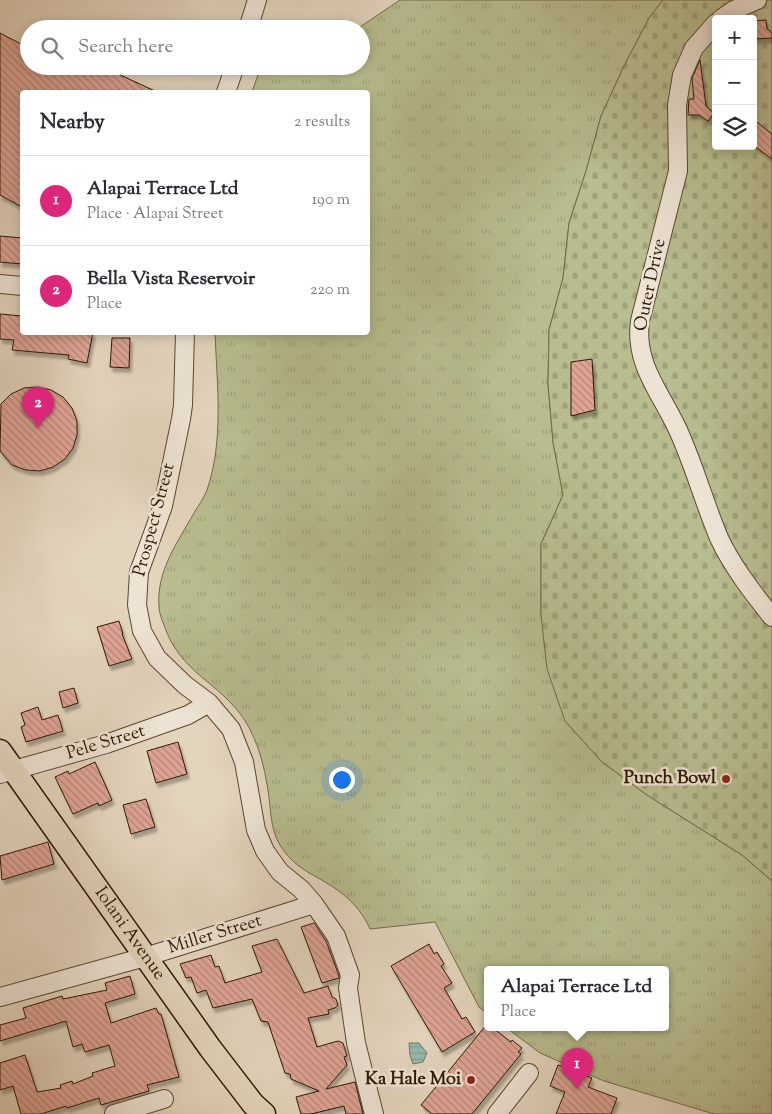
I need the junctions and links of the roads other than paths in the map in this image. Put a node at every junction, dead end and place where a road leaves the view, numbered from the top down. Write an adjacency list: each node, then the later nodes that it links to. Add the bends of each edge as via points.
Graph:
1 (257, 0): 4 (street)
2 (757, 0): 3 (street)
3 (727, 15)
4 (251, 20)
5 (712, 28): 11 (street, Outer Drive, via 694,48 678,90 678,171 640,321 639,342 644,364 678,430 724,548)
6 (232, 75): 7 (street)
7 (227, 90)
8 (0, 284): 9 (street)
9 (20, 286)
10 (185, 335): 12 (street, Prospect Street, via 181,419 163,506 139,572 137,605 142,631 157,658)
11 (772, 617)
12 (209, 703): 14 (street, Pele Street, via 188,715 116,741); 15 (street, Prospect Street, via 231,729 244,762 256,830 265,851 280,872)
13 (0, 751): 14 (main road, Iolani Avenue)
14 (7, 772): 16 (main road, Iolani Avenue, via 80,862)
15 (314, 904): 16 (street, Miller Street); 22 (street, Prospect Street, via 336,936 350,975 348,988 356,1043)
16 (145, 957): 17 (street, Miller Street); 21 (main road, Iolani Avenue, via 210,1048)
17 (0, 997)
18 (529, 1073): 23 (street)
19 (164, 1098): 20 (street)
20 (114, 1114)
21 (264, 1114)
22 (374, 1114)
23 (497, 1114)

